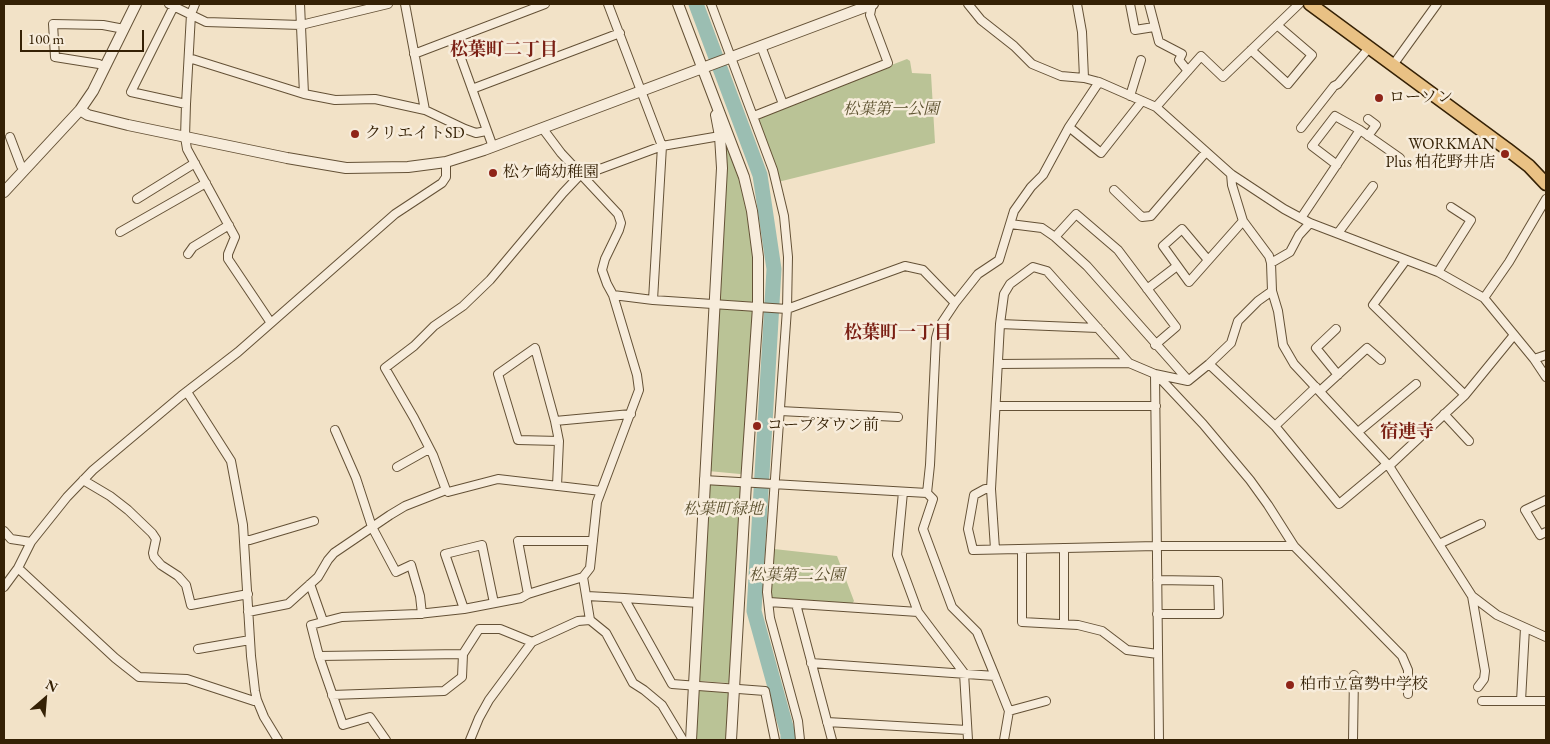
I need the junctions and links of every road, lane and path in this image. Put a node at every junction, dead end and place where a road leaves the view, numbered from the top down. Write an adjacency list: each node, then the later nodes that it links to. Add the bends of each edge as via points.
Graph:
1 (136, 4): 23 (street)
2 (195, 4): 19 (street)
3 (300, 4): 20 (street)
4 (388, 4): 20 (street)
5 (405, 4): 29 (street)
6 (545, 4): 25 (street)
7 (608, 4): 24 (street)
8 (678, 4): 35 (street)
9 (711, 4): 31 (street)
10 (872, 4): 26 (street); 45 (street, via 870,15 888,62)
11 (968, 4): 37 (street, via 981,20 1032,64 1061,76)
12 (1077, 4): 37 (street)
13 (1130, 4): 22 (street, via 1135,30)
14 (1149, 4): 22 (street)
15 (1299, 4): 21 (street)
16 (1310, 4): 27 (main road)
17 (1436, 4): 33 (street)
18 (171, 5): 19 (street); 44 (street, via 131,92)
19 (191, 14): 20 (street, via 206,22); 30 (street)
20 (301, 25): 41 (street)
21 (1277, 25): 28 (street); 28 (street, via 1312,55 1288,84)
22 (1154, 27): 36 (street, via 1159,42 1182,54 1179,60)
23 (124, 29): 34 (street); 34 (street, via 54,24 55,57)
24 (620, 33): 39 (street); 40 (street)
25 (454, 39): 29 (street); 39 (street)
26 (761, 46): 31 (street); 45 (street)
27 (1369, 48): 33 (main road); 52 (street)
28 (1251, 50): 36 (street, via 1223,77 1201,56)
29 (414, 54): 48 (street)
30 (189, 58): 41 (street); 44 (street)
31 (729, 58): 35 (street); 49 (street)
32 (1141, 60): 42 (street)
33 (1392, 65): 68 (main road)
34 (105, 67): 47 (street)
35 (702, 68): 40 (street); 56 (street); 100 (street, via 744,177 758,257)
36 (1188, 71): 46 (street)
37 (1084, 78): 38 (street)
38 (1099, 82): 42 (street); 51 (street)
39 (472, 89): 55 (street)
40 (641, 92): 53 (street); 60 (street)
41 (304, 94): 48 (street, via 334,100 375,99)
42 (1130, 96): 43 (street)
43 (1142, 101): 46 (street); 51 (street, via 1101,153)
44 (186, 104): 59 (street)
45 (783, 104): 49 (street)
46 (1156, 107): 62 (street)
47 (80, 110): 59 (street, via 88,115); 67 (street)
48 (425, 110): 55 (street, via 465,129)
49 (754, 116): 101 (street, via 773,170 784,216 788,257)
50 (1368, 119): 57 (street, via 1376,125)
51 (1069, 127): 82 (street, via 1043,175 1030,187 1014,211)
52 (1300, 128)
53 (543, 129): 61 (street); 70 (street)
54 (1360, 130): 57 (street); 66 (street); 66 (street, via 1335,116 1312,146)
55 (486, 131): 61 (street)
56 (720, 136): 60 (street); 99 (street, via 722,168)
57 (1368, 136): 63 (street)
58 (10, 137): 67 (street)
59 (185, 137): 64 (street, via 346,168 408,167); 65 (street)
60 (662, 146): 70 (street); 97 (street)
61 (493, 147): 64 (street)
62 (1206, 152): 69 (street); 74 (street, via 1151,216 1142,217)
63 (1400, 158)
64 (446, 162): 102 (street, via 446,177 442,183 395,214)
65 (195, 163): 71 (street); 76 (street)
66 (1336, 165): 79 (street)
67 (24, 169): 75 (street)
68 (1541, 171): 72 (main road)
69 (1231, 174): 79 (street); 80 (street)
70 (581, 176): 95 (street, via 618,214 621,223 602,270); 134 (street, via 490,280 463,306 385,368)
71 (206, 183): 83 (street); 84 (street)
72 (1546, 184)
73 (1373, 186): 85 (street)
74 (1114, 190)
75 (4, 192)
76 (137, 199)
77 (1546, 199): 96 (street)
78 (1450, 207): 92 (street, via 1471,220)
79 (1301, 218): 81 (street)
80 (1243, 221): 88 (street); 90 (street, via 1266,250)
81 (1310, 223): 85 (street); 90 (street, via 1290,252)
82 (1010, 224): 86 (street, via 1042,228); 98 (street, via 999,260 978,274)
83 (229, 225): 87 (street, via 192,247); 102 (street, via 234,237 228,259)
84 (120, 232)
85 (1338, 233): 89 (street)
86 (1055, 237): 93 (street, via 1076,214 1118,250); 107 (street, via 1087,266)
87 (188, 254)
88 (1208, 260): 91 (street, via 1189,282); 91 (street, via 1182,229 1163,246)
89 (1406, 260): 92 (street); 121 (street, via 1373,305)
90 (1271, 263): 94 (street)
91 (1177, 266): 93 (street)
92 (1438, 272): 96 (street)
93 (1147, 288): 107 (street, via 1176,327)
94 (1272, 291): 113 (street, via 1238,321 1230,343); 119 (street, via 1283,345 1294,364)
95 (613, 296): 97 (street); 125 (street, via 637,375 639,390)
96 (1484, 298): 106 (street)
97 (653, 300): 99 (street)
98 (955, 303): 101 (street, via 923,270 905,266); 146 (street, via 939,327 936,338)
99 (714, 304): 100 (street); 138 (street)
100 (762, 307): 101 (street); 139 (street)
101 (784, 308): 124 (street)
102 (271, 323): 120 (street)
103 (1000, 324): 104 (street); 104 (street, via 1004,294 1010,284 1033,266 1047,271); 112 (street)
104 (1098, 328): 111 (street)
105 (1336, 329): 115 (street, via 1316,348)
106 (1514, 335): 109 (street); 121 (street)
107 (1155, 345): 117 (street)
108 (1546, 354): 109 (street)
109 (1534, 359): 116 (street)
110 (1381, 360): 115 (street, via 1367,348)
111 (1129, 363): 112 (street); 114 (street)
112 (998, 364): 122 (street)
113 (1209, 364): 117 (street); 129 (street)
114 (1156, 374): 117 (street); 123 (street); 159 (street, via 1250,480)
115 (1338, 375): 119 (street)
116 (1546, 377)
117 (1188, 381)
118 (1416, 384): 131 (street)
119 (1318, 389): 129 (street); 131 (street)
120 (187, 392): 137 (street); 154 (street, via 231,461)
121 (1465, 395): 126 (street)
122 (996, 406): 123 (street); 143 (street)
123 (1156, 406): 158 (street)
124 (780, 411): 127 (street); 140 (street)
125 (631, 414): 128 (street); 144 (street)
126 (1444, 414): 133 (street); 135 (street)
127 (898, 417)
128 (555, 421): 132 (street); 132 (street, via 535,348 498,374 518,440)
129 (1275, 426): 135 (street, via 1339,504)
130 (335, 430): 150 (street, via 356,478)
131 (1358, 432): 135 (street)
132 (559, 441): 141 (street)
133 (1469, 441)
134 (430, 449): 136 (street); 142 (street)
135 (1388, 465): 157 (street)
136 (397, 467)
137 (83, 480): 156 (street); 169 (street, via 110,496 152,533 156,539 154,557 186,585 191,605)
138 (704, 480): 139 (street); 176 (street)
139 (750, 483): 140 (street); 200 (street)
140 (772, 485): 145 (street); 174 (street)
141 (557, 486): 142 (street, via 498,479); 144 (street)
142 (446, 490): 150 (street, via 404,506)
143 (991, 490): 162 (street); 162 (street, via 985,489 974,495 968,529 973,550)
144 (601, 491): 155 (street)
145 (903, 492): 146 (street); 180 (street, via 897,555)
146 (927, 493): 196 (street, via 933,499 923,529 952,607 977,632)
147 (1546, 500): 152 (street, via 1526,510 1540,535)
148 (314, 521): 154 (street)
149 (1482, 524): 157 (street)
150 (372, 527): 167 (street, via 334,553); 181 (street, via 396,572 411,565)
151 (4, 531): 153 (street)
152 (1546, 532)
153 (11, 539): 156 (street); 163 (street)
154 (244, 540): 169 (street)
155 (593, 541): 165 (street, via 590,568); 170 (street, via 518,541)
156 (31, 542): 163 (street)
157 (1439, 544): 172 (street)
158 (1157, 546): 159 (street); 160 (street); 166 (street)
159 (1294, 546): 201 (street, via 1402,656 1408,670)
160 (1064, 548): 161 (street); 185 (street)
161 (1022, 549): 162 (street); 185 (street, via 1022,622)
162 (995, 550)
163 (25, 554): 164 (street)
164 (18, 568): 168 (street); 203 (street, via 139,677 187,679)
165 (583, 577): 170 (street); 171 (street)
166 (1157, 580): 182 (street); 182 (street, via 1218,581 1219,606 1219,614)
167 (310, 584): 179 (street, via 288,604); 184 (street)
168 (4, 587)
169 (248, 594): 179 (street)
170 (528, 594): 175 (street)
171 (587, 596): 173 (street); 183 (street)
172 (1472, 596): 186 (street, via 1498,615); 199 (street, via 1485,671)
173 (624, 598): 176 (street); 198 (street, via 672,684)
174 (769, 602): 177 (street); 218 (street, via 770,618 798,721)
175 (494, 603): 178 (street); 178 (street, via 482,545 444,554)
176 (699, 603): 198 (street)
177 (796, 604): 180 (street); 194 (street)
178 (464, 609): 181 (street)
179 (248, 612): 188 (street)
180 (918, 612): 195 (street)
181 (422, 614): 184 (street, via 342,617)
182 (1157, 614): 192 (street)
183 (590, 620): 189 (street, via 578,621); 214 (street, via 606,633 633,683 662,705)
184 (323, 621): 193 (street, via 311,625)
185 (1064, 624): 192 (street, via 1102,631 1127,650)
186 (1525, 628): 187 (street); 205 (street)
187 (1546, 637)
188 (250, 640): 190 (street); 203 (street)
189 (532, 642): 191 (street, via 500,629 479,629); 213 (street, via 489,700)
190 (198, 649)
191 (463, 654): 193 (street); 202 (street, via 462,677 444,691)
192 (1158, 654): 222 (street)
193 (319, 656): 202 (street)
194 (811, 663): 195 (street); 209 (street)
195 (964, 673): 196 (street); 210 (street)
196 (995, 676): 208 (street)
197 (1354, 676): 223 (street)
198 (693, 686): 200 (street); 215 (street)
199 (1478, 687)
200 (734, 688): 216 (street); 217 (street, via 765,690)
201 (1408, 694)
202 (332, 696): 212 (street, via 343,725 370,717)
203 (257, 700): 211 (street)
204 (1482, 701): 205 (street)
205 (1521, 701): 207 (street)
206 (1046, 702): 208 (street)
207 (1546, 702)
208 (1009, 711): 221 (street)
209 (827, 722): 210 (street); 219 (street)
210 (967, 730): 220 (street)
211 (278, 740)
212 (386, 740)
213 (470, 740)
214 (683, 740)
215 (691, 740)
216 (731, 740)
217 (775, 740)
218 (800, 740)
219 (832, 740)
220 (968, 740)
221 (1004, 740)
222 (1159, 740)
223 (1353, 740)

